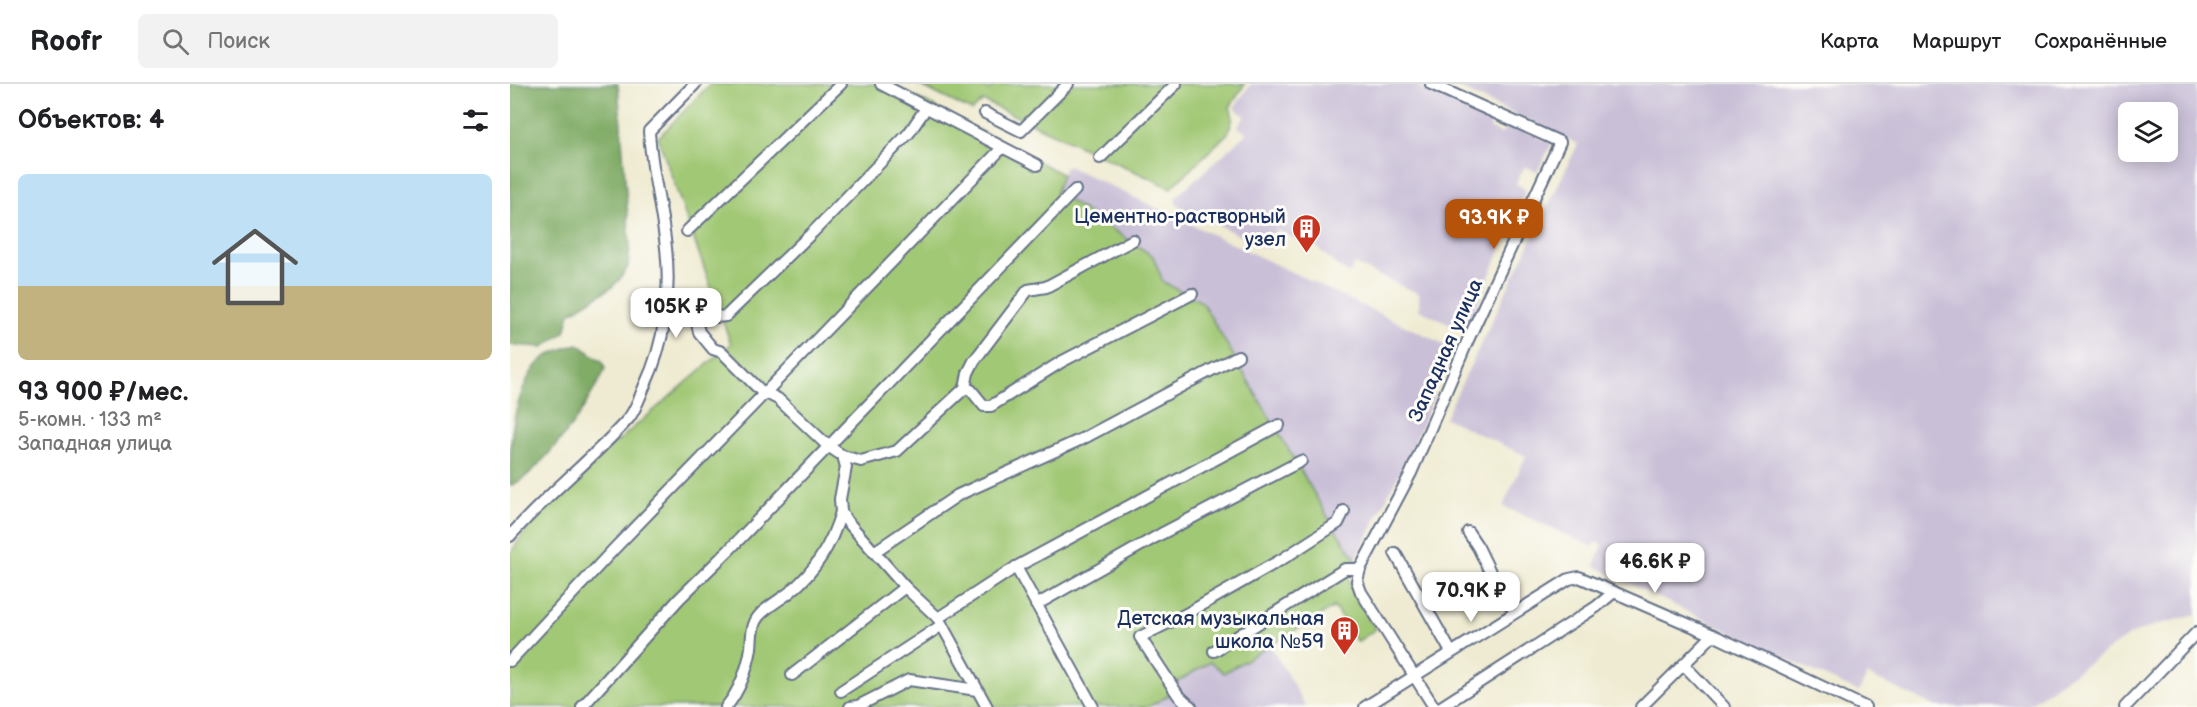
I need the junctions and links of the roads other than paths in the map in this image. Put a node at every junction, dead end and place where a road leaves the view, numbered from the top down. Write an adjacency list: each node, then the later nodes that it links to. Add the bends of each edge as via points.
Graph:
1 (695, 84): 16 (street, via 650,131 666,249)
2 (841, 84): 13 (street)
3 (881, 84): 7 (street)
4 (1068, 84): 8 (street, via 1021,130)
5 (1176, 84): 10 (street)
6 (1431, 84): 32 (street, Западная улица, via 1560,142 1411,473)
7 (926, 108): 9 (street); 17 (street, via 909,133 726,316)
8 (984, 112)
9 (1002, 148): 11 (street); 20 (street)
10 (1100, 158)
11 (1037, 165)
12 (1075, 189): 22 (street)
13 (687, 231)
14 (1133, 240): 19 (street, via 1046,287 1028,290 974,361)
15 (1192, 294): 19 (street, via 1061,362 991,406 984,406)
16 (666, 301): 17 (street, via 677,300); 28 (street, via 663,336 653,369 631,416)
17 (696, 319): 20 (street, via 699,332 713,349 722,352)
18 (1239, 356): 29 (street, via 1084,438 958,495)
19 (965, 388): 23 (street, via 897,450 861,461)
20 (766, 393): 22 (street, via 778,399); 42 (street)
21 (1279, 425): 31 (street)
22 (828, 446): 23 (street); 48 (street, via 679,599)
23 (843, 456): 26 (street, via 846,467)
24 (1301, 461): 35 (street)
25 (1344, 511): 54 (street, via 1338,523 1284,558 1140,637 1178,695)
26 (841, 512): 29 (street); 49 (street, via 835,532 814,566 758,617 747,664)
27 (1468, 532): 36 (street)
28 (510, 536)
29 (874, 552): 33 (street)
30 (1395, 553): 41 (street)
31 (1016, 567): 35 (street); 37 (street)
32 (1360, 569): 40 (street, via 1345,569); 45 (street, via 1357,581 1361,592)
33 (905, 587): 37 (street); 44 (street)
34 (1614, 592): 36 (street, via 1587,579 1569,579); 39 (street); 57 (street)
35 (1036, 605): 53 (street)
36 (1515, 612): 41 (street)
37 (940, 621): 46 (street); 47 (street)
38 (2197, 632): 61 (street)
39 (1713, 635): 43 (street); 60 (street)
40 (1214, 651)
41 (1451, 652): 45 (street)
42 (510, 661)
43 (1684, 665): 58 (street); 59 (street)
44 (792, 675)
45 (1414, 676): 55 (street); 56 (street)
46 (977, 690): 51 (street, via 909,680); 52 (street)
47 (841, 691)
48 (582, 707)
49 (726, 707)
50 (850, 707): 51 (street)
51 (858, 707)
52 (987, 707)
53 (1092, 707)
54 (1191, 707)
55 (1365, 707)
56 (1434, 707)
57 (1441, 707)
58 (1641, 707)
59 (1724, 707)
60 (1865, 707)
61 (2125, 707)

